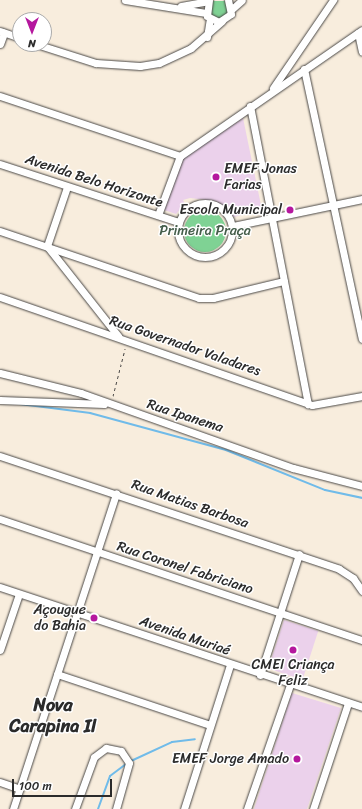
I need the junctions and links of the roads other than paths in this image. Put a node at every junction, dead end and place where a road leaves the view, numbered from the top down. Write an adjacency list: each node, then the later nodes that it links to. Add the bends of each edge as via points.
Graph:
1 (125, 0): 6 (street)
2 (209, 0): 6 (street); 8 (street)
3 (228, 0): 7 (street)
4 (242, 0): 7 (street)
5 (333, 0): 18 (street)
6 (178, 7): 8 (street)
7 (232, 9): 9 (street)
8 (208, 16): 9 (street); 13 (street)
9 (222, 21): 13 (street)
10 (2, 32): 12 (street); 14 (street)
11 (360, 32): 16 (street); 17 (street)
12 (12, 35)
13 (207, 37): 15 (street, via 175,57 140,66 96,63)
14 (0, 44)
15 (52, 49)
16 (362, 52)
17 (304, 69): 18 (street); 25 (street)
18 (271, 90): 20 (street)
19 (0, 96): 21 (street)
20 (250, 106): 21 (street); 27 (street)
21 (180, 156): 26 (street)
22 (0, 164): 23 (street, Avenida Belo Horizonte)
23 (67, 187): 26 (street, Avenida Belo Horizonte); 31 (street)
24 (362, 199): 25 (street)
25 (332, 206): 27 (street); 35 (street)
26 (158, 215): 28 (street, Avenida Belo Horizonte)
27 (271, 218): 29 (street); 32 (street)
28 (179, 222): 29 (street, via 196,205 212,204 226,212); 29 (street, via 181,242 190,253 203,257 217,255 228,246)
29 (233, 226)
30 (0, 231): 31 (street)
31 (46, 246): 32 (street, via 199,298 213,298); 34 (street)
32 (284, 282): 40 (street)
33 (0, 297): 34 (street, Rua Governador Valadares)
34 (119, 337): 40 (street, Rua Governador Valadares)
35 (362, 339)
36 (0, 373): 39 (street, Rua Ipanema, via 56,386)
37 (362, 396): 40 (street, Rua Governador Valadares)
38 (0, 400): 39 (street)
39 (110, 404): 42 (street, Rua Ipanema, via 300,470)
40 (308, 404)
41 (0, 456): 43 (street, Rua Matias Barbosa)
42 (362, 486)
43 (116, 493): 45 (street); 46 (street, Rua Matias Barbosa)
44 (0, 519): 45 (street, Rua Coronel Fabriciano)
45 (97, 553): 50 (street); 51 (street, Rua Coronel Fabriciano)
46 (299, 554): 48 (street, Rua Matias Barbosa, via 348,574); 51 (street)
47 (0, 587): 49 (street, Avenida Muriaé)
48 (362, 591)
49 (19, 594): 50 (street, Avenida Muriaé); 53 (street)
50 (78, 613): 54 (street, Avenida Muriaé); 55 (street)
51 (280, 614): 52 (street, Rua Coronel Fabriciano); 56 (street)
52 (362, 640)
53 (0, 650)
54 (230, 665): 56 (street, Avenida Muriaé); 60 (street)
55 (57, 674): 60 (street); 62 (street)
56 (260, 675): 57 (street, Avenida Muriaé)
57 (290, 685): 58 (street, Avenida Muriaé); 67 (street)
58 (348, 703): 59 (street, Avenida Muriaé); 68 (street)
59 (362, 707)
60 (210, 725): 66 (street)
61 (0, 782): 62 (street)
62 (20, 789): 63 (street)
63 (13, 809)
64 (75, 809): 65 (street, via 94,758 100,751 113,749 121,751 128,763)
65 (116, 809)
66 (184, 809)
67 (247, 809)
68 (313, 809)

